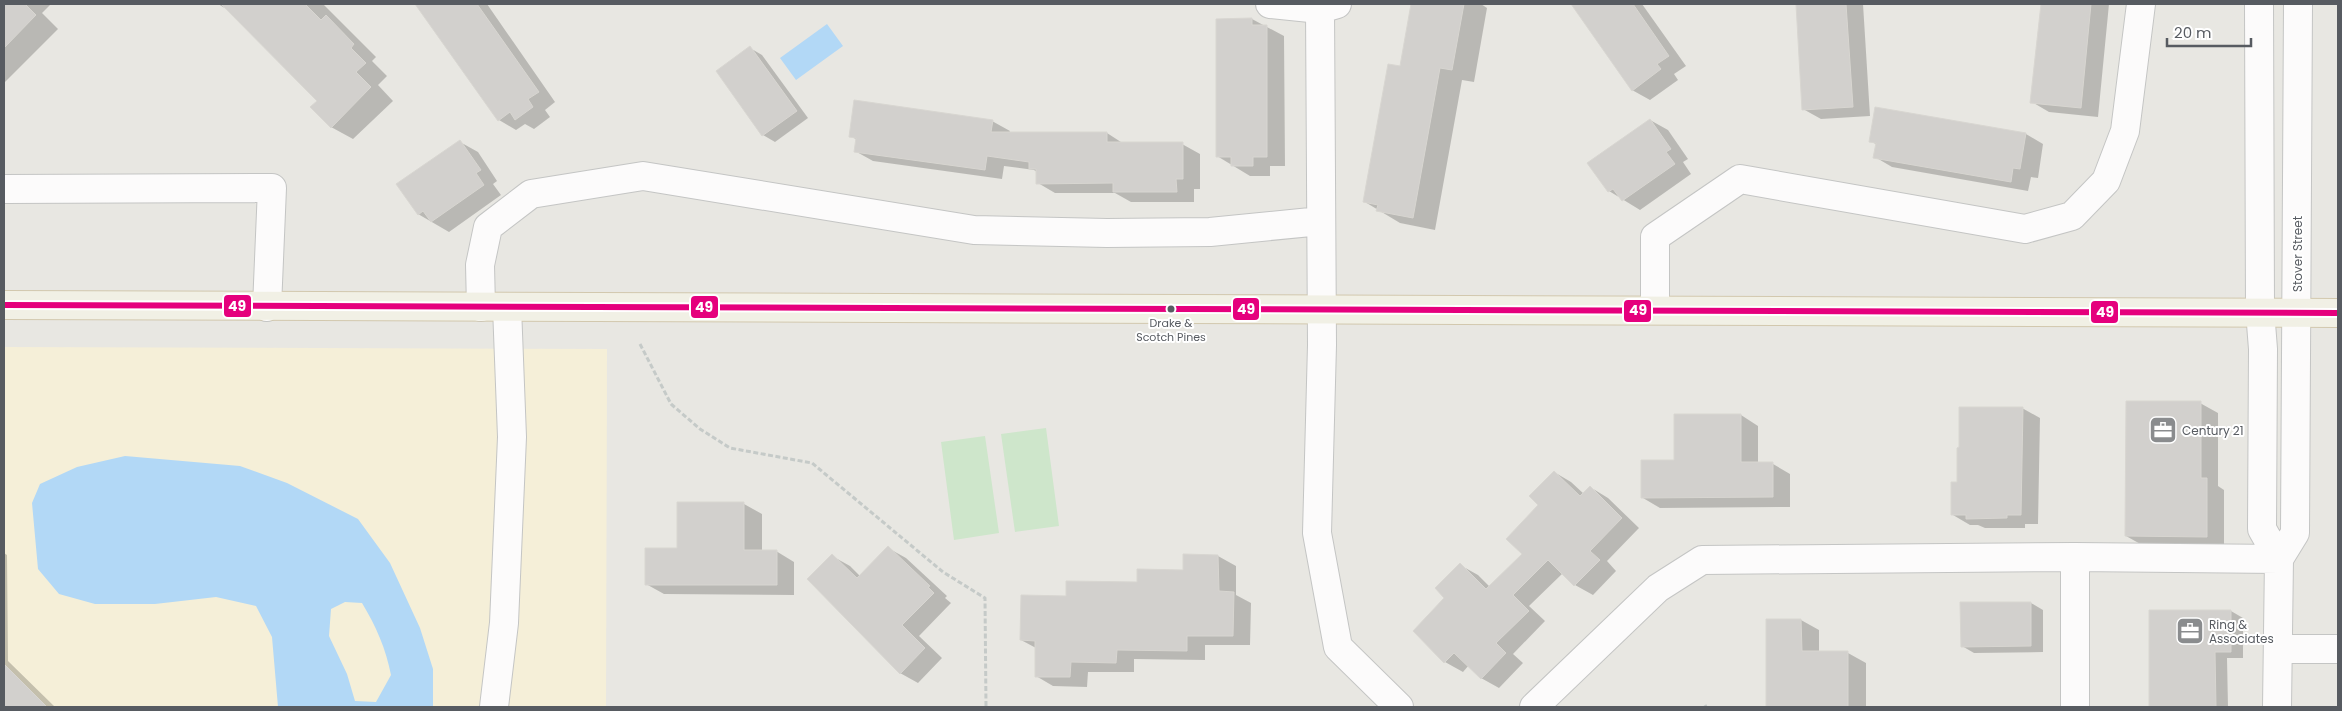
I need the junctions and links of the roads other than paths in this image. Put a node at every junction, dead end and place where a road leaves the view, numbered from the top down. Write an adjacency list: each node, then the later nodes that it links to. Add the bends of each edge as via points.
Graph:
1 (1270, 4): 6 (street)
2 (2141, 4): 13 (street, via 2125,131 2106,181 2072,216 2025,229 1740,179 1655,237)
3 (2259, 4): 14 (street)
4 (2298, 4): 5 (street); 15 (street, Stover Street)
5 (2320, 4)
6 (1329, 6): 8 (street)
7 (4, 189): 10 (street, via 272,188)
8 (1321, 220): 11 (street, via 1210,232 1106,234 974,230 643,176 532,194 488,226 480,265); 12 (street)
9 (4, 305): 10 (main road)
10 (267, 306): 11 (main road)
11 (494, 307): 12 (main road); 21 (street, via 512,437 504,623)
12 (1321, 308): 13 (main road); 22 (street, via 1317,533 1338,647)
13 (1655, 309): 14 (main road)
14 (2260, 311): 15 (main road); 18 (street, via 2263,349 2262,529)
15 (2296, 312): 16 (main road); 18 (street, Stover Street, via 2295,533)
16 (2338, 312)
17 (2075, 557): 18 (street); 23 (street, via 1702,560 1658,588); 24 (street)
18 (2279, 559): 19 (street)
19 (2278, 648): 20 (street); 25 (street)
20 (2338, 649)
21 (494, 707)
22 (1399, 707)
23 (1534, 707)
24 (2074, 707)
25 (2277, 707)

